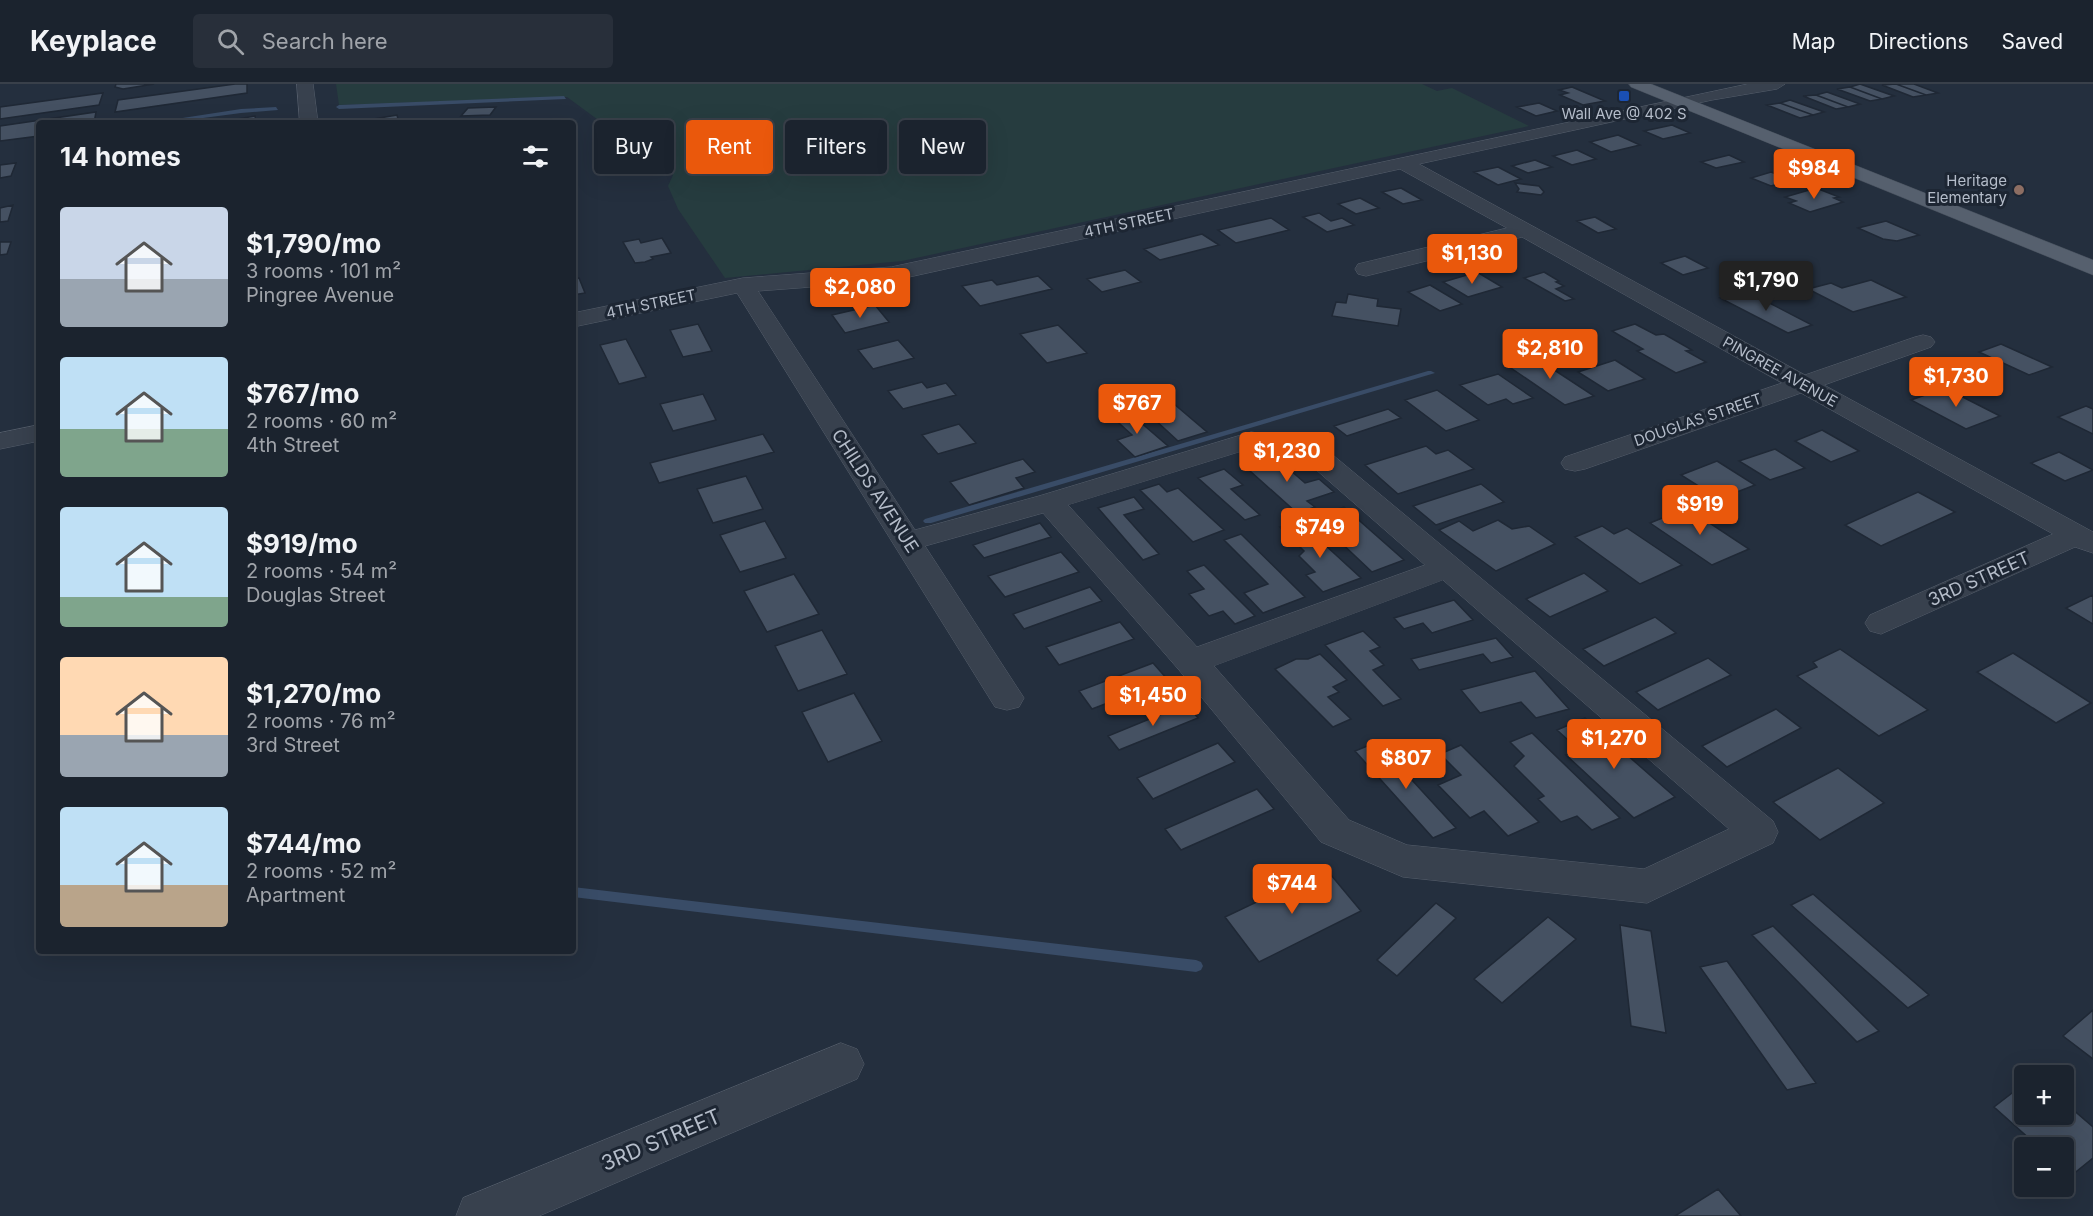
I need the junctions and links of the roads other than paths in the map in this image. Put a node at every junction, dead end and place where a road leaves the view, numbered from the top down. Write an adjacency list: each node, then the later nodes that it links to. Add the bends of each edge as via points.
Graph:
1 (305, 84): 5 (street)
2 (1637, 84): 4 (main road)
3 (1778, 84): 4 (street, 4TH STREET)
4 (1681, 102): 6 (street, 4TH STREET); 8 (main road)
5 (309, 120)
6 (1405, 164): 7 (street, PINGREE AVENUE); 10 (street, 4TH STREET, via 891,274)
7 (1526, 230): 9 (street); 13 (street, PINGREE AVENUE)
8 (2093, 268)
9 (1366, 269)
10 (743, 285): 11 (street, 4TH STREET); 19 (street, CHILDS AVENUE)
11 (576, 319)
12 (1923, 342): 13 (street, DOUGLAS STREET)
13 (1803, 384): 16 (street, DOUGLAS STREET); 18 (street, PINGREE AVENUE)
14 (36, 434): 15 (street)
15 (0, 441)
16 (1575, 463)
17 (1049, 502): 19 (street); 20 (street, via 1251,440 1306,447); 22 (street)
18 (2085, 540): 21 (street, 3RD STREET)
19 (908, 541): 23 (street, CHILDS AVENUE)
20 (1446, 568): 22 (street); 22 (street, via 1759,832 1647,886 1403,861 1335,831)
21 (1881, 623)
22 (1191, 662)
23 (1007, 698)
24 (841, 1064): 25 (street, 3RD STREET)
25 (481, 1216)

